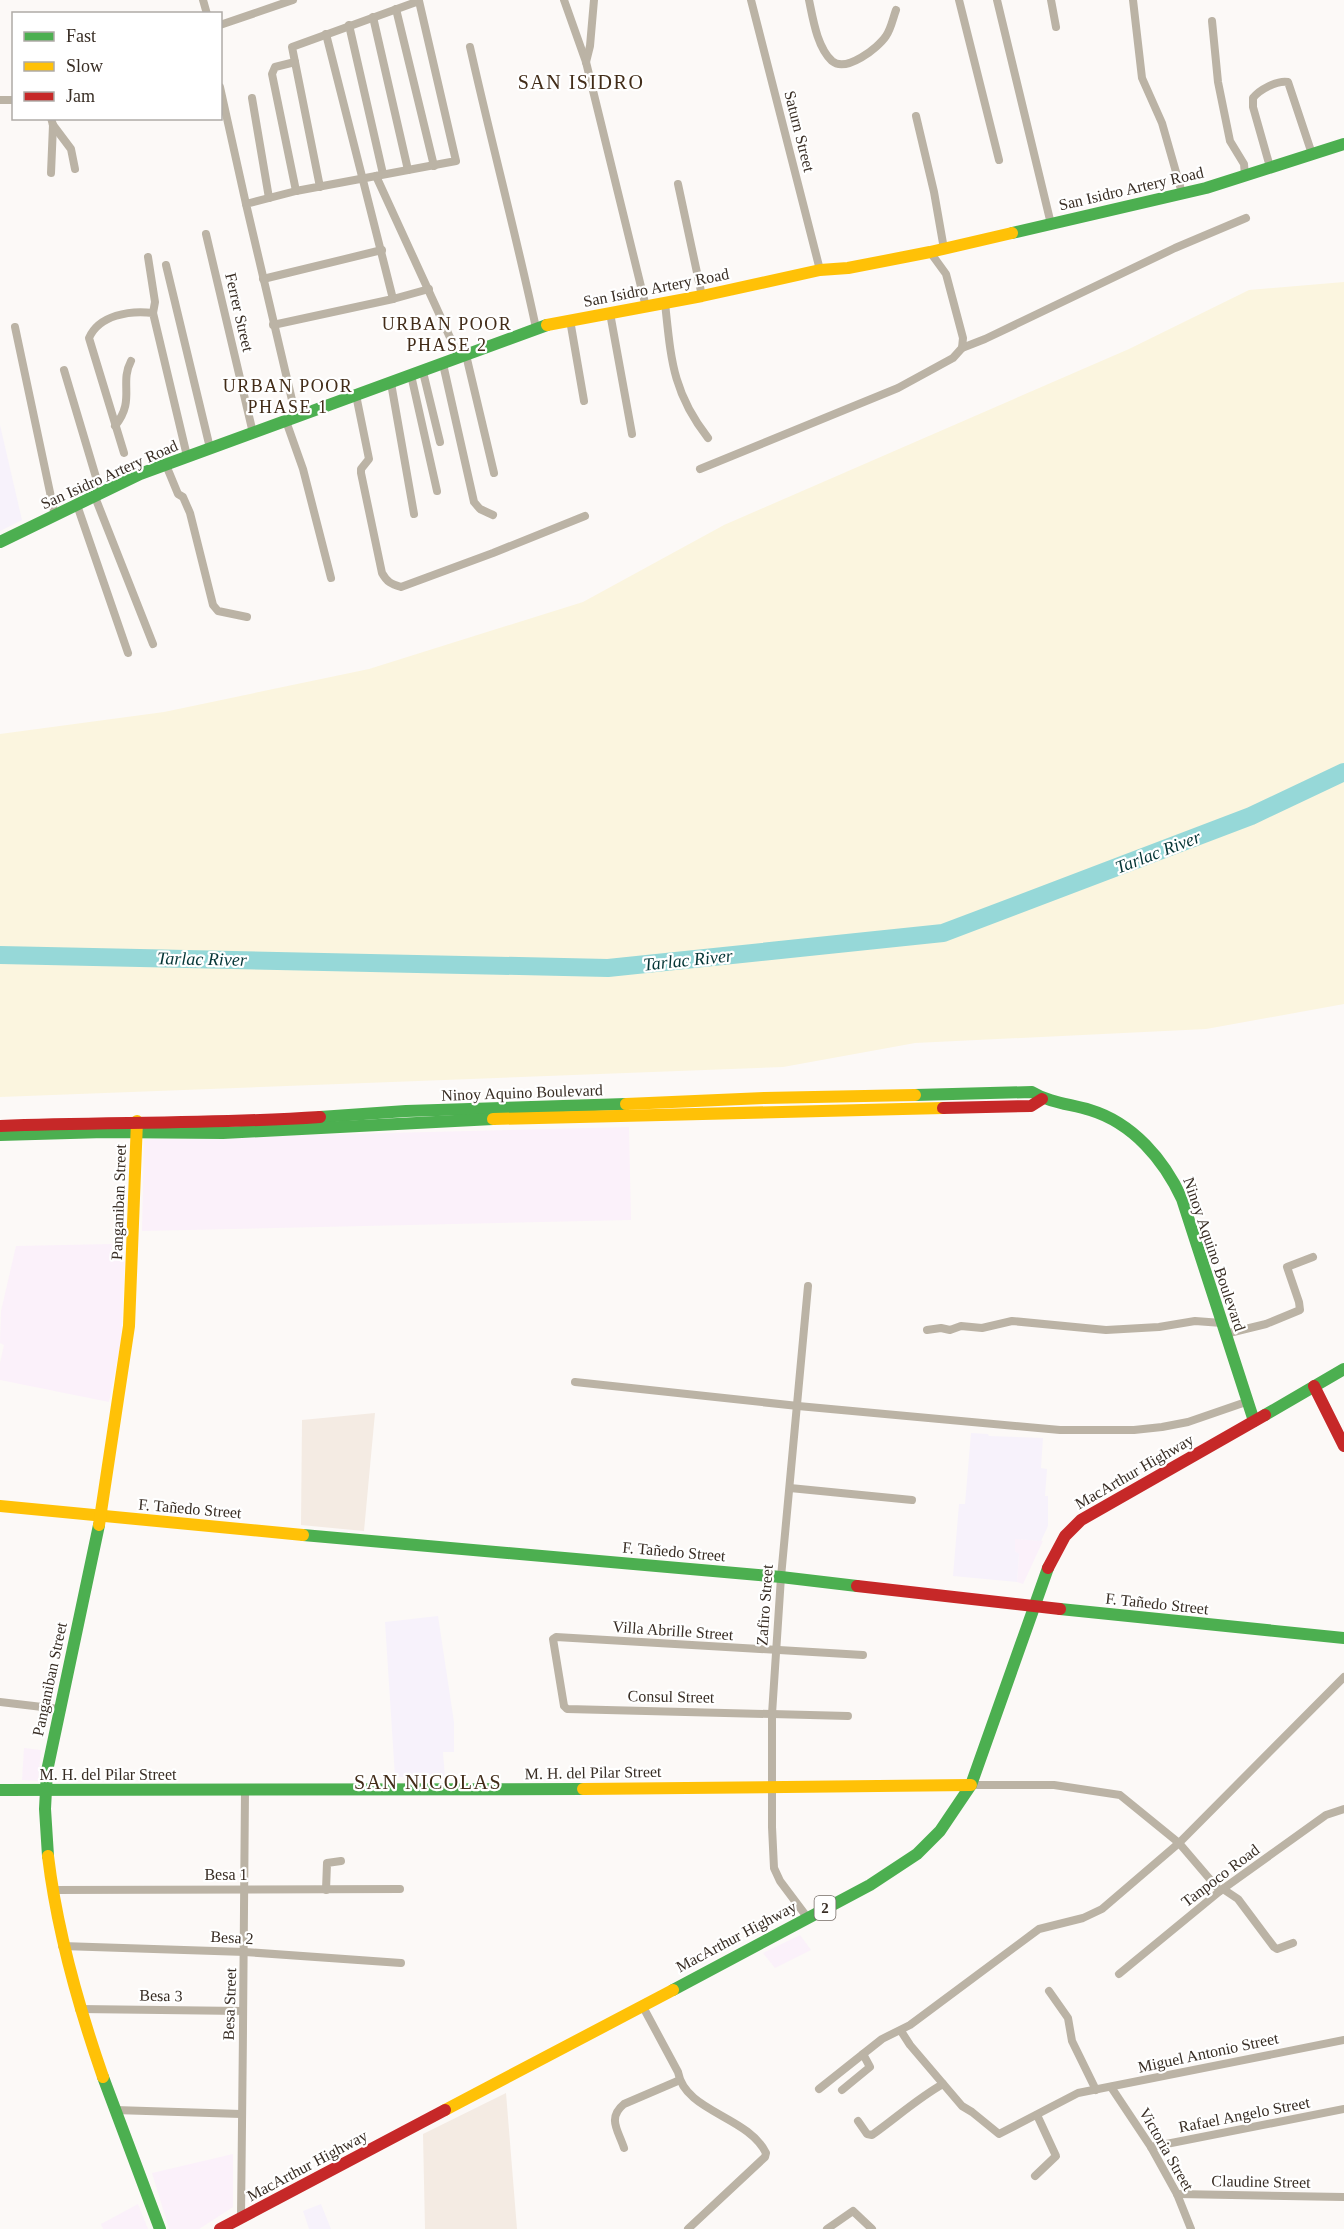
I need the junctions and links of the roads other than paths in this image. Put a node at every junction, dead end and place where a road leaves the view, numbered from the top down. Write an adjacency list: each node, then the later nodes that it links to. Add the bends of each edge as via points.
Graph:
1 (293, 0): 14 (street)
2 (564, 0): 20 (street)
3 (594, 0): 20 (street)
4 (751, 0): 50 (street, Saturn Street)
5 (809, 0): 11 (street, via 823,51 840,65 875,48 888,34)
6 (959, 0): 27 (street)
7 (997, 0): 43 (street)
8 (1051, 0): 16 (street)
9 (1133, 0): 39 (street, via 1142,78 1162,123)
10 (396, 9): 12 (street); 28 (street); 28 (street, via 417,1 422,5 456,159)
11 (896, 10)
12 (373, 17): 15 (street); 31 (street)
13 (1212, 21): 34 (street, via 1218,82 1230,141 1244,164)
14 (222, 24)
15 (350, 25): 17 (street); 33 (street)
16 (1056, 27)
17 (326, 34): 19 (street, via 292,47); 35 (street)
18 (470, 47): 62 (street)
19 (295, 62): 37 (street); 38 (street, via 275,67 272,75)
20 (586, 62): 56 (street)
21 (222, 96): 41 (street)
22 (252, 98): 40 (street)
23 (915, 116): 45 (street)
24 (52, 122): 30 (street, via 71,149); 32 (street)
25 (1344, 144): 26 (main road, San Isidro Artery Road)
26 (1312, 154): 29 (main road, San Isidro Artery Road); 29 (street, via 1288,82 1281,82 1253,98)
27 (999, 160)
28 (434, 166): 31 (street)
29 (1270, 167): 34 (main road, San Isidro Artery Road)
30 (75, 169)
31 (408, 170): 33 (street)
32 (51, 172)
33 (379, 175): 35 (street); 52 (street)
34 (1245, 175): 39 (main road, San Isidro Artery Road)
35 (363, 179): 37 (street); 46 (street)
36 (678, 184): 53 (street)
37 (320, 187): 38 (street)
38 (296, 191): 40 (street)
39 (1182, 193): 43 (main road, San Isidro Artery Road)
40 (269, 198): 41 (street)
41 (246, 204): 51 (street)
42 (1246, 218): 63 (street)
43 (1051, 224): 45 (main road, San Isidro Artery Road)
44 (206, 234): 74 (street, Ferrer Street)
45 (944, 249): 47 (main road, San Isidro Artery Road)
46 (382, 250): 51 (street); 54 (street)
47 (930, 252): 50 (main road, San Isidro Artery Road); 63 (street, via 946,274 963,338)
48 (148, 257): 57 (street)
49 (166, 265): 78 (street)
50 (820, 270): 53 (main road, San Isidro Artery Road)
51 (263, 279): 60 (street)
52 (429, 289): 54 (street); 64 (street)
53 (702, 296): 55 (main road, San Isidro Artery Road)
54 (393, 299): 60 (street)
55 (665, 303): 56 (main road, San Isidro Artery Road); 76 (street, via 679,391)
56 (646, 307): 58 (main road, San Isidro Artery Road)
57 (153, 313): 73 (street, via 135,312 109,318 88,338); 80 (street)
58 (610, 313): 59 (main road, San Isidro Artery Road); 75 (street)
59 (570, 320): 62 (main road, San Isidro Artery Road); 71 (street)
60 (273, 325): 72 (street)
61 (15, 327): 89 (street)
62 (536, 328): 64 (main road, San Isidro Artery Road)
63 (962, 348): 82 (street, via 945,363 898,388)
64 (463, 356): 66 (main road, San Isidro Artery Road); 83 (street)
65 (131, 361): 73 (street, via 126,374 126,406)
66 (443, 364): 68 (main road, San Isidro Artery Road); 88 (street, via 474,502)
67 (64, 370): 85 (street)
68 (417, 373): 69 (main road, San Isidro Artery Road); 77 (street); 84 (street)
69 (391, 383): 70 (main road, San Isidro Artery Road); 87 (street)
70 (356, 395): 72 (main road, San Isidro Artery Road); 90 (street, via 369,459 361,473 382,573 392,585 401,586 494,553)
71 (584, 401)
72 (291, 419): 74 (main road, San Isidro Artery Road); 92 (street)
73 (116, 426): 79 (street)
74 (253, 433): 78 (main road, San Isidro Artery Road)
75 (632, 434)
76 (708, 438)
77 (440, 442)
78 (210, 447): 80 (main road, San Isidro Artery Road)
79 (124, 453)
80 (187, 456): 81 (main road, San Isidro Artery Road)
81 (166, 465): 85 (main road, San Isidro Artery Road); 93 (street, via 190,513 213,605 218,611)
82 (700, 469)
83 (494, 473)
84 (437, 491)
85 (98, 495): 86 (main road, San Isidro Artery Road); 94 (street)
86 (77, 505): 89 (main road, San Isidro Artery Road); 95 (street)
87 (414, 514)
88 (494, 515)
89 (55, 516): 91 (main road, San Isidro Artery Road)
90 (585, 516)
91 (0, 542)
92 (331, 578)
93 (248, 617)
94 (153, 644)
95 (129, 653)
96 (0, 1126): 97 (main road, Ninoy Aquino Boulevard)
97 (137, 1127): 98 (main road, Ninoy Aquino Boulevard); 101 (main road, Ninoy Aquino Boulevard, via 406,1111 1032,1092 1042,1099 1098,1113 1118,1124 1148,1148 1170,1174 1182,1199); 113 (main road, Panganiban Street, via 129,1326)
98 (0, 1135)
99 (1313, 1257): 101 (street, via 1287,1267 1300,1310 1266,1324)
100 (808, 1286): 107 (street, Zafiro Street)
101 (1223, 1328): 102 (street, via 1196,1321 1106,1330 1012,1321 982,1328); 106 (main road, Ninoy Aquino Boulevard)
102 (927, 1330)
103 (1344, 1369): 105 (main road, MacArthur Highway / 2)
104 (575, 1382): 107 (street)
105 (1314, 1386): 108 (main road, MacArthur Highway / 2); 109 (main road)
106 (1246, 1402): 107 (street, via 1188,1422 1134,1430 1060,1430); 108 (main road, Ninoy Aquino Boulevard)
107 (798, 1406): 110 (street, Zafiro Street)
108 (1254, 1421): 115 (main road, MacArthur Highway / 2, via 1074,1525 1050,1562)
109 (1344, 1446)
110 (790, 1488): 111 (street); 114 (street, Zafiro Street)
111 (912, 1500)
112 (0, 1506): 113 (main road, F. Tañedo Street)
113 (100, 1517): 114 (main road, F. Tañedo Street); 122 (main road, Panganiban Street)
114 (781, 1577): 115 (main road, F. Tañedo Street); 118 (street, Zafiro Street)
115 (1035, 1607): 117 (main road, F. Tañedo Street); 125 (main road, MacArthur Highway / 2)
116 (554, 1638): 118 (street, Villa Abrille Street); 123 (street, Consul Street, via 566,1709)
117 (1344, 1638)
118 (776, 1650): 119 (street, Villa Abrille Street); 123 (street, Zafiro Street)
119 (863, 1655)
120 (1344, 1677): 131 (street)
121 (0, 1702): 122 (street)
122 (59, 1709): 128 (main road, Panganiban Street)
123 (772, 1714): 124 (street, Consul Street); 126 (street, Zafiro Street)
124 (848, 1716)
125 (971, 1785): 126 (main road, M. H. del Pilar Street); 131 (street, via 1054,1785 1113,1793 1134,1804); 138 (main road, MacArthur Highway / 2, via 953,1817 927,1848 901,1867)
126 (773, 1787): 129 (main road, M. H. del Pilar Street); 138 (street, Zafiro Street, via 774,1868)
127 (0, 1790): 128 (main road, M. H. del Pilar Street)
128 (44, 1790): 129 (main road, M. H. del Pilar Street); 134 (main road, Panganiban Street)
129 (245, 1791): 133 (street, Besa Street)
130 (1344, 1809): 137 (street, Tanpoco Road, via 1326,1815)
131 (1179, 1843): 137 (street); 148 (street, via 1096,1914 1040,1929)
132 (341, 1861): 135 (street, via 327,1863)
133 (245, 1889): 134 (street, Besa 1); 135 (street, Besa 1); 141 (street, Besa Street)
134 (52, 1890): 140 (main road, Panganiban Street)
135 (326, 1890): 136 (street, Besa 1)
136 (400, 1890)
137 (1222, 1890): 139 (street, via 1238,1899 1274,1947); 143 (street, Tanpoco Road)
138 (807, 1917): 145 (main road, MacArthur Highway / 2)
139 (1293, 1943)
140 (62, 1946): 141 (street, Besa 2); 146 (main road, Panganiban Street)
141 (245, 1952): 142 (street, Besa 2); 147 (street, Besa Street)
142 (401, 1963)
143 (1119, 1974)
144 (1049, 1991): 156 (street, via 1068,2018 1072,2041)
145 (642, 2004): 151 (street); 167 (main road, MacArthur Highway / 2)
146 (78, 2009): 147 (street, Besa 3); 158 (main road, Panganiban Street)
147 (243, 2011): 159 (street, Besa Street)
148 (901, 2031): 150 (street); 152 (street)
149 (1344, 2040): 153 (street, Miguel Antonio Street)
150 (863, 2054): 154 (street); 155 (street, via 870,2067)
151 (680, 2080): 162 (street, via 616,2111 614,2117); 170 (street, via 697,2102 732,2120 766,2153)
152 (943, 2084): 160 (street, Miguel Antonio Street, via 962,2106 999,2134); 161 (street, via 872,2135)
153 (1111, 2087): 156 (street, Miguel Antonio Street); 163 (street, Victoria Street)
154 (819, 2090)
155 (842, 2090)
156 (1096, 2090): 160 (street, Miguel Antonio Street, via 1078,2093)
157 (1344, 2109): 163 (street, Rafael Angelo Street)
158 (116, 2110): 159 (street); 168 (main road, Panganiban Street)
159 (241, 2114): 167 (street, Besa Street)
160 (1038, 2115): 164 (street, via 1056,2156)
161 (858, 2121)
162 (624, 2148)
163 (1151, 2148): 165 (street, Victoria Street)
164 (1035, 2176)
165 (1177, 2194): 166 (street, Claudine Street); 173 (street, Victoria Street)
166 (1344, 2198)
167 (241, 2218): 169 (main road, MacArthur Highway / 2)
168 (160, 2229)
169 (220, 2229)
170 (688, 2229)
171 (827, 2229): 172 (street, via 853,2211)
172 (872, 2229)
173 (1191, 2229)

